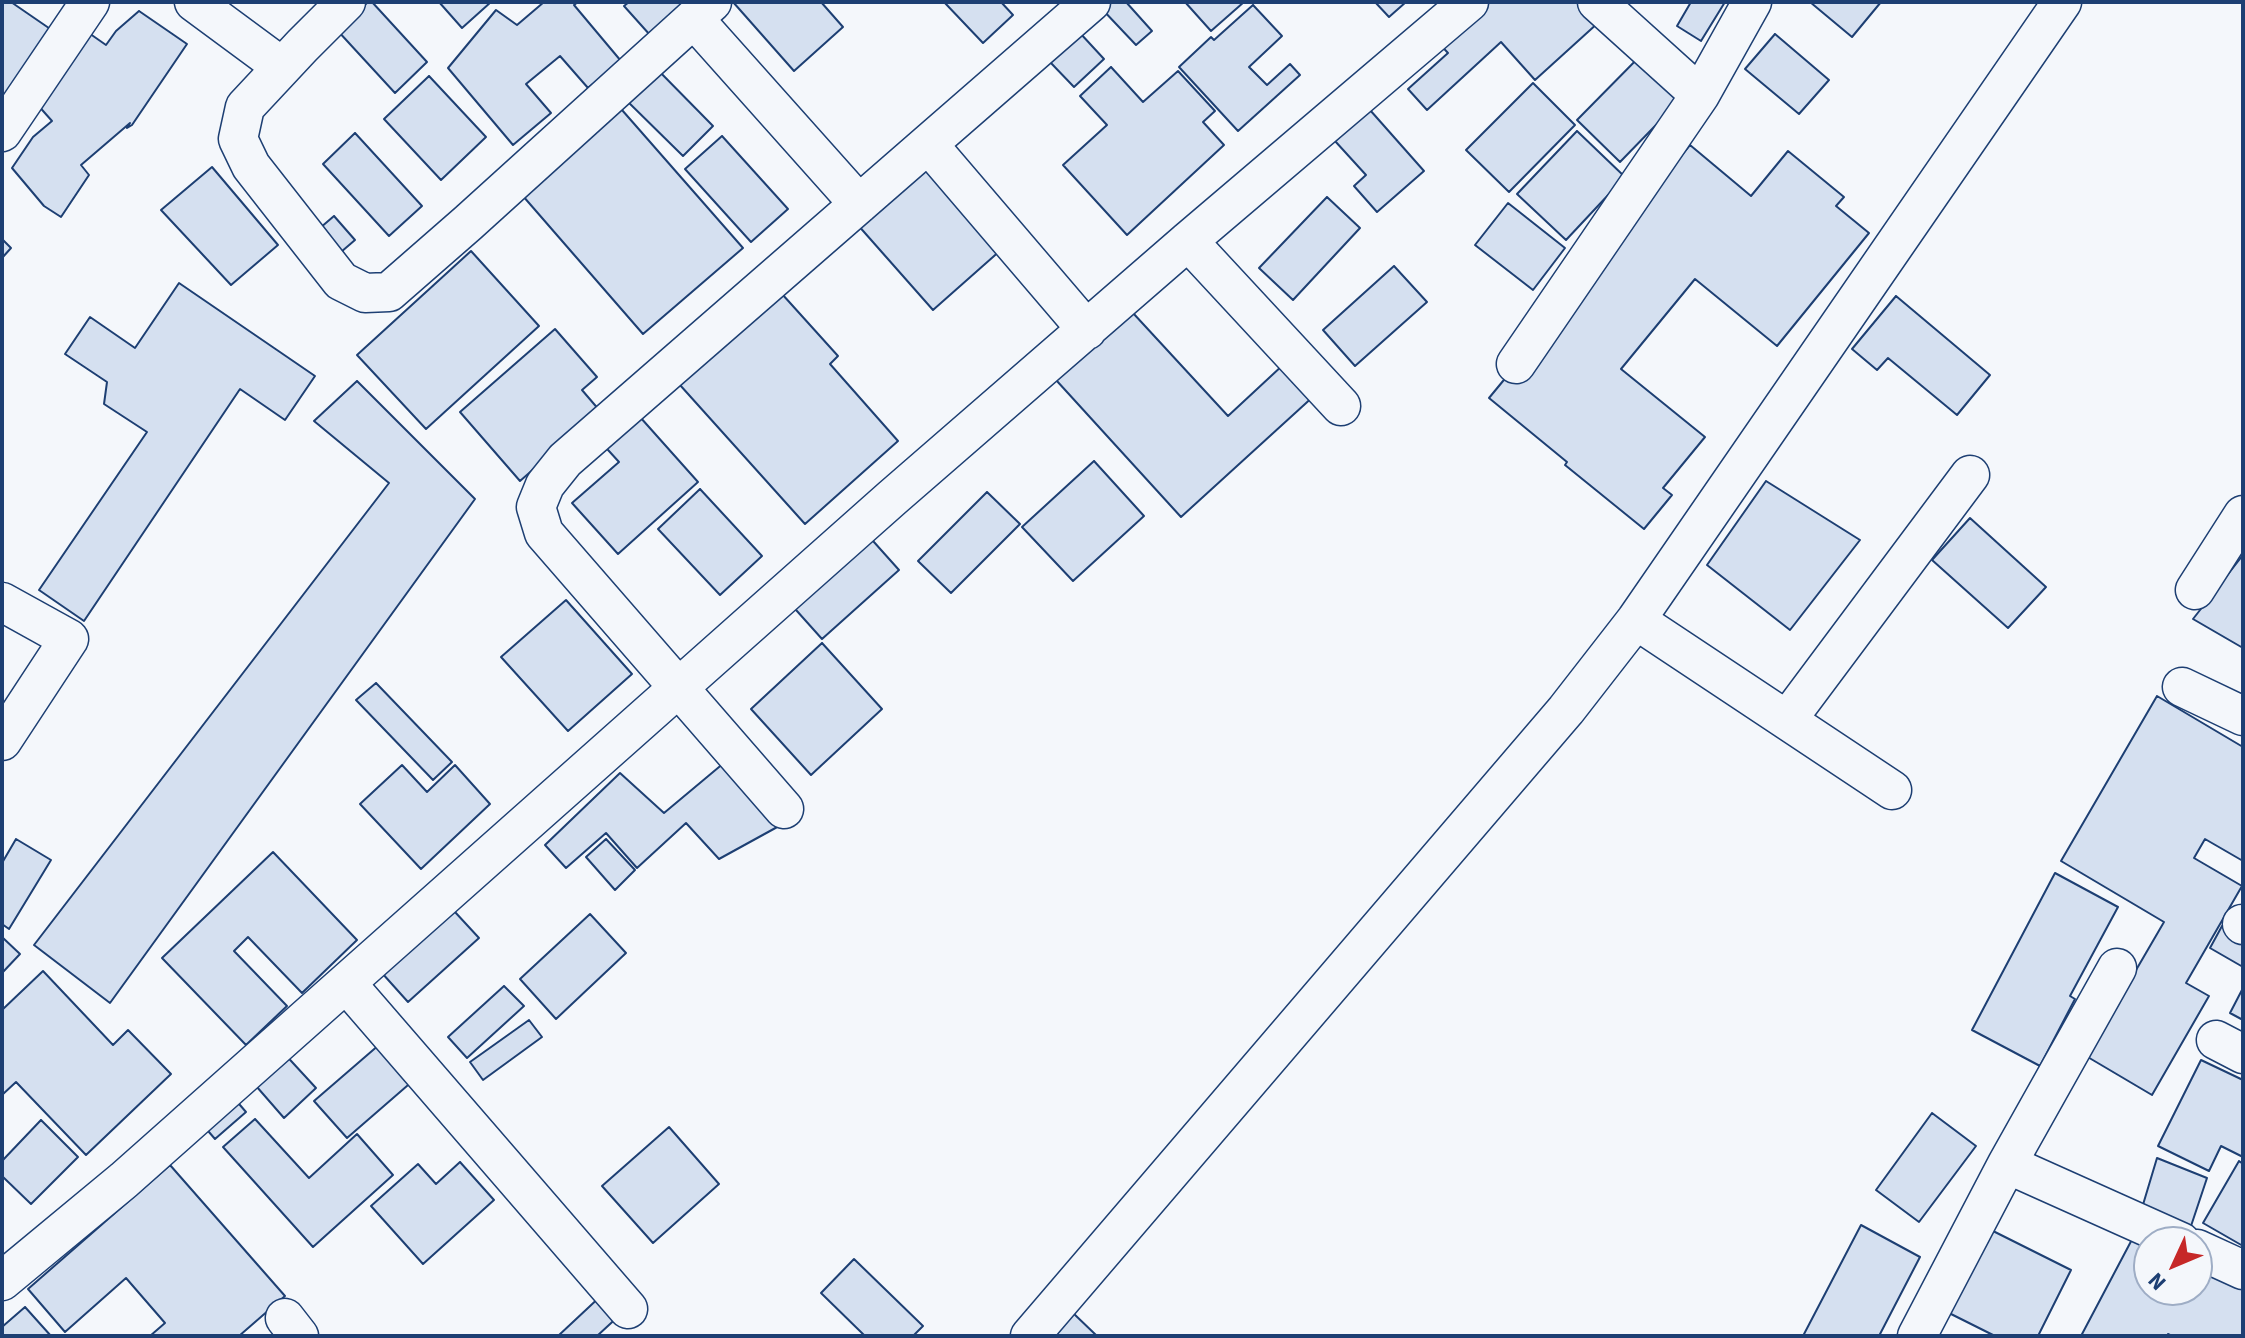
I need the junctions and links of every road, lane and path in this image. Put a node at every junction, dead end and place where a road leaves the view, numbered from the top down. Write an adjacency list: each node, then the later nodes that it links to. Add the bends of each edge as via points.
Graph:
1 (90, 2): 12 (street)
2 (194, 2): 10 (street)
3 (346, 2): 10 (street)
4 (1091, 2): 13 (street)
5 (1469, 2): 15 (street)
6 (1597, 2): 11 (street)
7 (1752, 2): 11 (street)
8 (2062, 2): 23 (street)
9 (703, 10): 10 (street, via 389,292 365,293 341,281 251,166 238,139 245,107); 14 (street)
10 (282, 67)
11 (1700, 95): 17 (street)
12 (2, 132)
13 (928, 144): 14 (street); 16 (street)
14 (859, 204): 24 (street, via 565,460 536,507 544,533)
15 (1188, 241): 16 (street); 18 (street)
16 (1087, 330): 24 (street)
17 (1516, 364)
18 (1341, 406)
19 (1970, 475): 27 (street)
20 (2242, 520): 21 (street)
21 (2195, 590)
22 (2, 602): 28 (street, via 69,639)
23 (1636, 620): 27 (street); 39 (street, via 1566,710)
24 (678, 687): 30 (street); 32 (street)
25 (2182, 687): 26 (street)
26 (2243, 716)
27 (1787, 720): 29 (street)
28 (2, 741)
29 (1892, 790)
30 (784, 809)
31 (2117, 968): 33 (street)
32 (346, 983): 37 (street); 38 (street)
33 (2007, 1164): 34 (street); 40 (street)
34 (2145, 1226)
35 (2213, 1256): 36 (street)
36 (2243, 1270)
37 (2, 1281)
38 (628, 1309)
39 (1030, 1336)
40 (1917, 1336)

